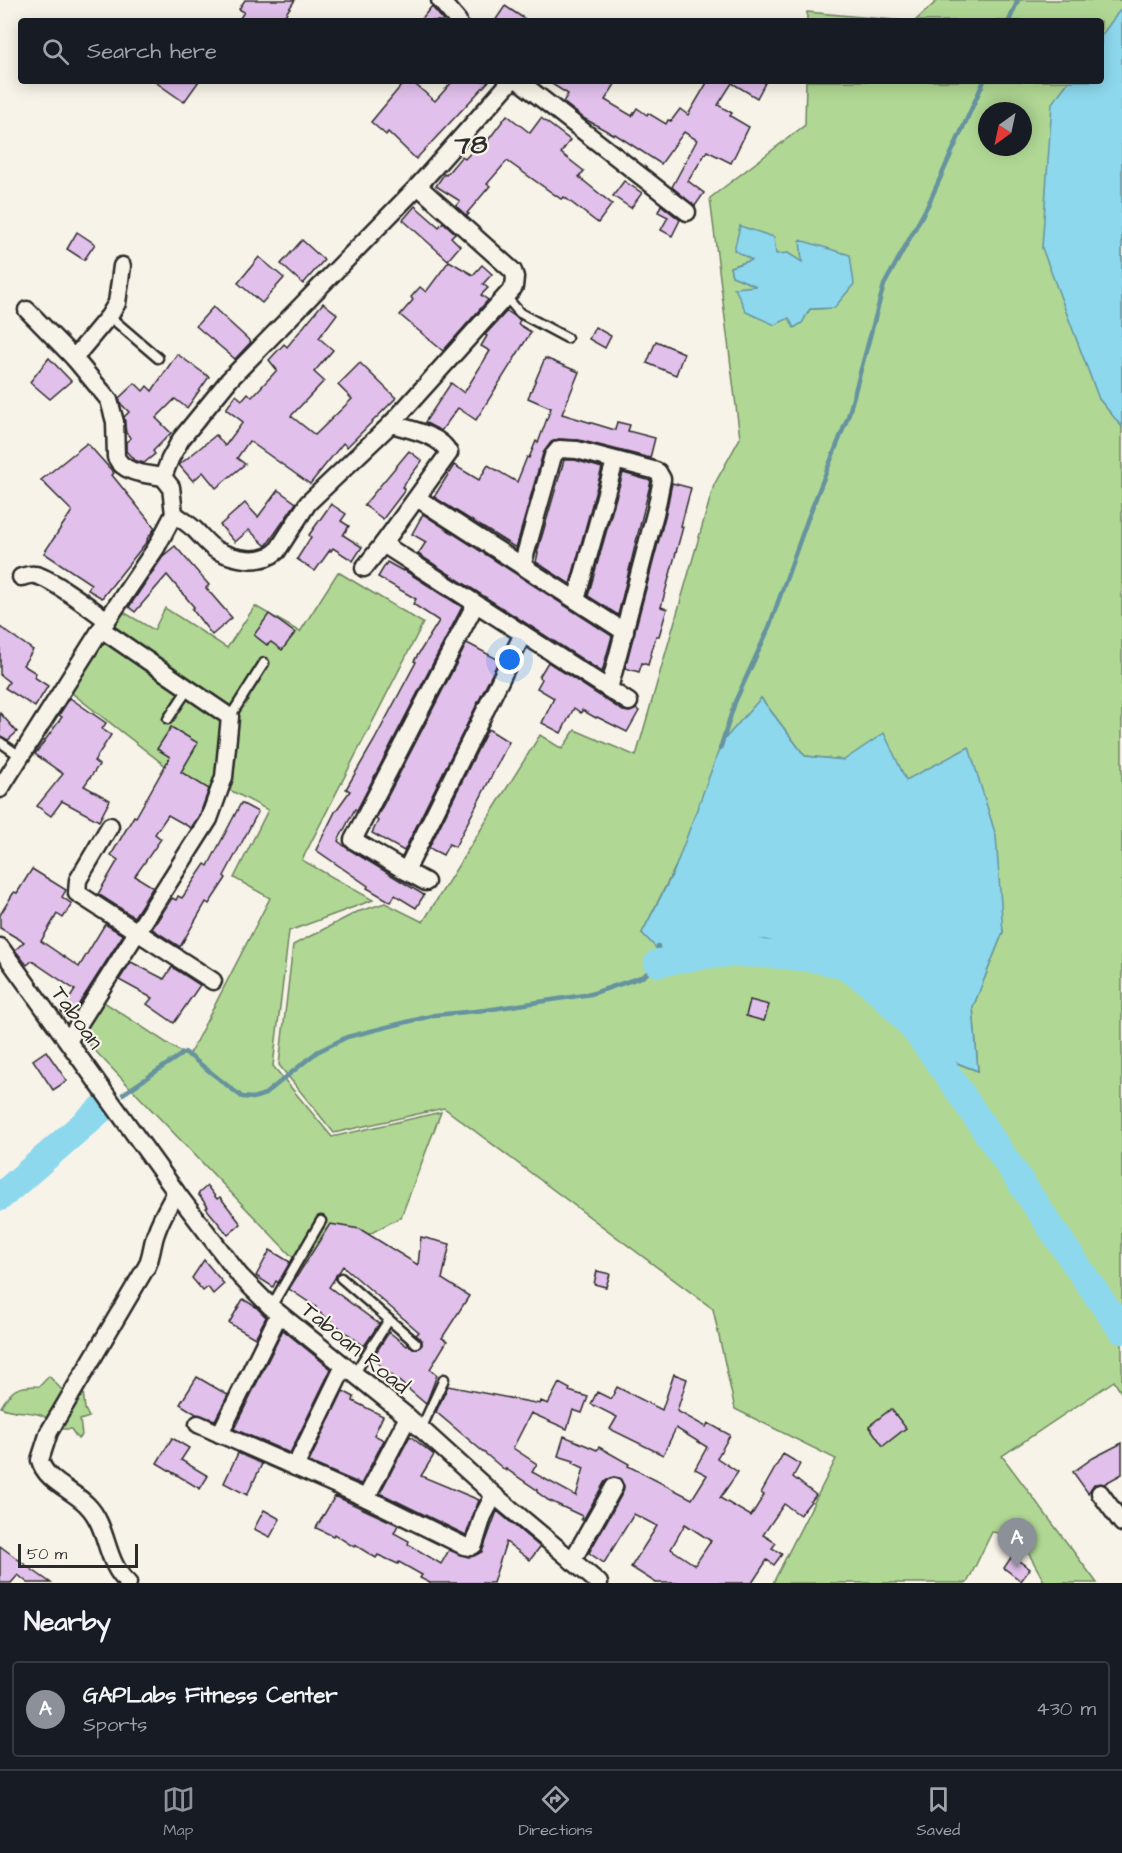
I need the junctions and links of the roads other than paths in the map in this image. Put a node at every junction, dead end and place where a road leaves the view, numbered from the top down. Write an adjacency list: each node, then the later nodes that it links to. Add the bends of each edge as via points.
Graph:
1 (440, 0): 2 (street)
2 (455, 18)
3 (508, 84): 5 (street)
4 (523, 84): 6 (street)
5 (418, 186): 8 (street, via 513,271 514,287); 16 (street, via 229,380 182,439)
6 (687, 212)
7 (122, 266): 10 (street, via 117,303)
8 (506, 297): 11 (lane, via 520,313); 14 (street)
9 (27, 310): 12 (street)
10 (110, 316): 12 (street); 13 (lane)
11 (567, 338)
12 (74, 358): 16 (street, via 109,400 119,462 128,469)
13 (158, 358)
14 (391, 424): 17 (street, via 430,438 449,452); 18 (street, via 314,497 277,551 268,557 244,558 217,550)
15 (615, 461): 20 (street, via 563,448 553,456); 23 (street); 26 (street, via 653,470 662,479)
16 (163, 477): 18 (street, via 171,487)
17 (417, 498): 19 (street); 20 (street)
18 (174, 514): 25 (street, via 156,548)
19 (383, 544): 21 (street); 24 (street)
20 (522, 566): 23 (street)
21 (364, 568)
22 (21, 578): 25 (street, via 40,576 78,599)
23 (576, 600): 26 (street)
24 (475, 605): 27 (street); 38 (street, via 348,837)
25 (104, 624): 29 (street); 35 (street)
26 (625, 632): 30 (street)
27 (523, 634): 30 (street); 38 (street)
28 (264, 663): 32 (lane)
29 (188, 689): 32 (street); 33 (lane)
30 (609, 689): 31 (street)
31 (629, 702)
32 (230, 717): 40 (street, via 224,777 215,807)
33 (168, 719)
34 (0, 742): 35 (lane)
35 (20, 756): 36 (street)
36 (0, 789)
37 (110, 826): 40 (street, via 76,890 78,895)
38 (406, 871): 39 (street)
39 (426, 882)
40 (138, 932): 42 (street); 43 (street)
41 (0, 947): 43 (street, Taboan)
42 (213, 981)
43 (68, 1041): 44 (street, Taboan)
44 (120, 1113): 45 (street, Taboan Road)
45 (176, 1192): 48 (street, Taboan Road, via 240,1276); 63 (street, via 155,1236 147,1266 49,1432 40,1460 46,1473 87,1504 96,1516 111,1560)
46 (321, 1221): 48 (lane)
47 (340, 1278): 49 (lane)
48 (275, 1310): 51 (street, Taboan Road); 55 (street)
49 (389, 1320): 50 (lane); 51 (lane)
50 (416, 1343)
51 (349, 1370): 53 (street, Taboan Road); 56 (street)
52 (444, 1379): 53 (lane)
53 (414, 1423): 59 (street, Taboan Road); 60 (street)
54 (198, 1424): 55 (street)
55 (220, 1434): 56 (street)
56 (294, 1467): 60 (street)
57 (614, 1487): 62 (street)
58 (1100, 1493): 61 (street)
59 (494, 1495): 60 (street, via 470,1547); 62 (street, Taboan Road)
60 (366, 1498)
61 (1122, 1523)
62 (573, 1561): 64 (street, Taboan Road)
63 (128, 1583)
64 (599, 1583)

